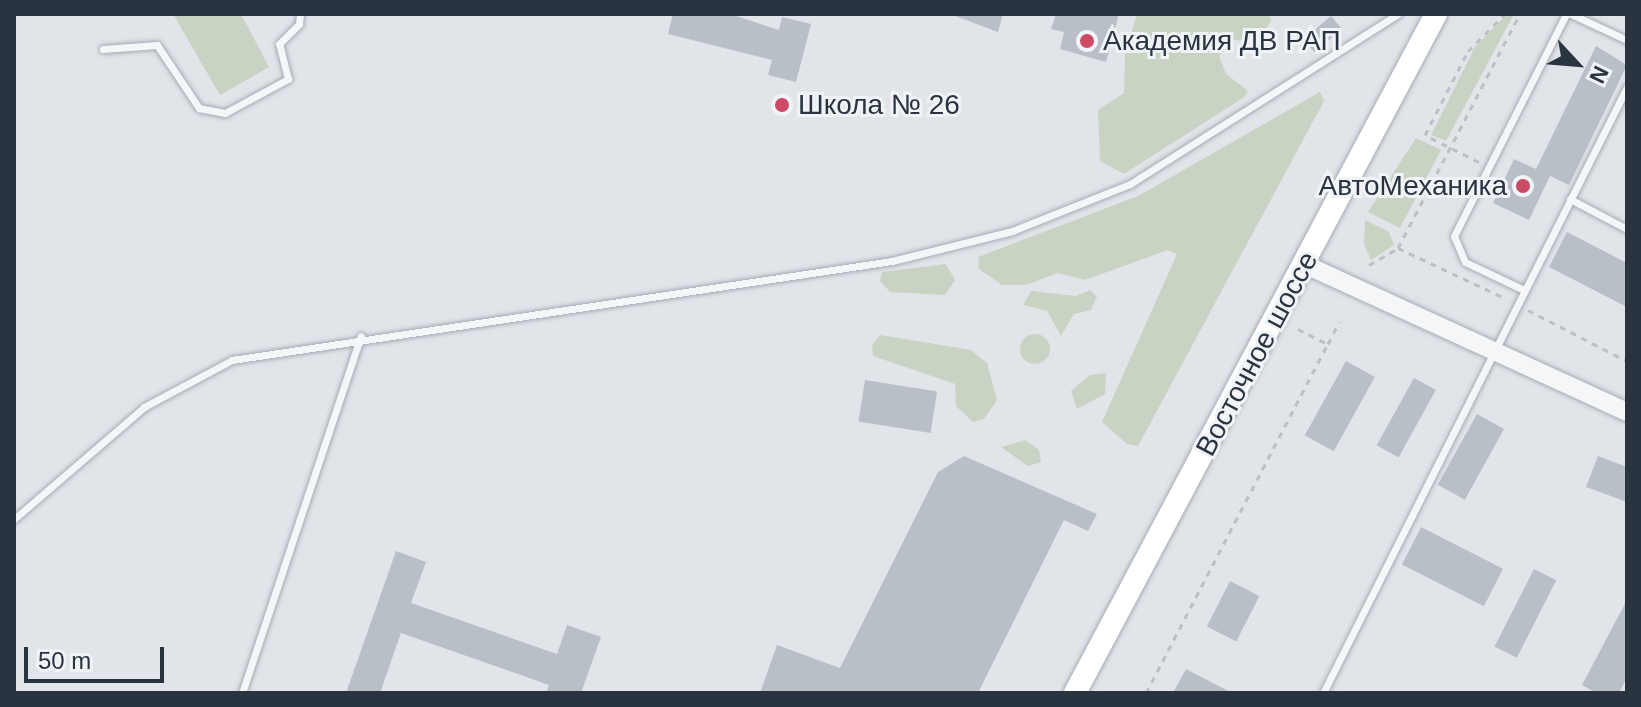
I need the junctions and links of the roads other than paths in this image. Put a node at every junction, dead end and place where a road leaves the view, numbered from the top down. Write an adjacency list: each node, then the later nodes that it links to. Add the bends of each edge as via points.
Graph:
1 (300, 14): 6 (lane, via 299,24 279,44 288,79 225,113 199,108 157,45)
2 (1398, 14): 12 (lane, via 1130,184 1012,231 892,261)
3 (1436, 14): 10 (main road, Восточное шоссе)
4 (1568, 14): 5 (lane); 11 (lane, via 1454,236 1456,251 1465,262)
5 (1627, 40)
6 (103, 49)
7 (1627, 87): 8 (lane)
8 (1570, 199): 9 (lane); 11 (lane)
9 (1627, 229)
10 (1306, 265): 13 (street); 17 (main road, Восточное шоссе)
11 (1524, 290): 13 (lane)
12 (361, 336): 15 (lane, via 232,360 144,407); 16 (lane)
13 (1494, 351): 14 (street); 18 (lane)
14 (1627, 412)
15 (14, 519)
16 (242, 693)
17 (1075, 693)
18 (1323, 693)

